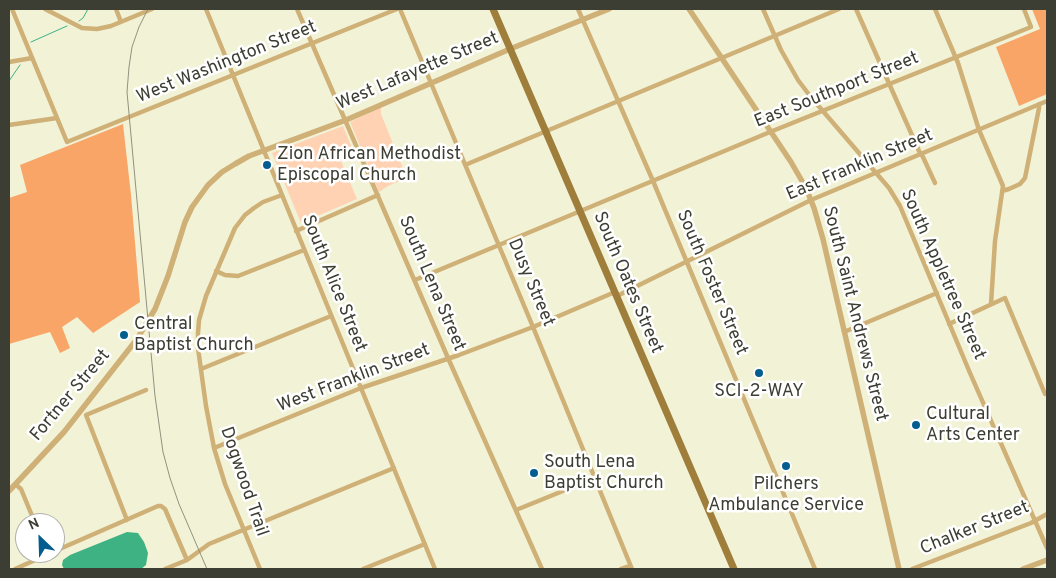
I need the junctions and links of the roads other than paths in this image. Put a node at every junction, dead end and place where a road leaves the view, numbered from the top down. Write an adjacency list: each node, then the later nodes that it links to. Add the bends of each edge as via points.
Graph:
1 (12, 9): 22 (street)
2 (45, 9): 18 (street, via 86,29)
3 (116, 9): 18 (street)
4 (152, 9): 18 (street)
5 (206, 9): 26 (street, South Alice Street)
6 (297, 9): 20 (street, South Lena Street)
7 (398, 9): 20 (street, West Washington Street); 27 (street, Dusy Street)
8 (493, 9): 21 (main road, South Oates Street)
9 (578, 9): 17 (street, South Foster Street)
10 (609, 9): 17 (street, West Lafayette Street)
11 (689, 9): 23 (street, South Saint Andrews Street)
12 (763, 9): 19 (street, South Appletree Street)
13 (839, 9): 19 (street)
14 (856, 9): 28 (street)
15 (937, 9): 24 (street)
16 (1024, 9): 24 (street, East Southport Street, via 1031,27)
17 (583, 20): 21 (street, West Lafayette Street); 29 (street, South Foster Street)
18 (121, 22)
19 (775, 35): 23 (street); 32 (street, South Appletree Street, via 794,74)
20 (312, 44): 26 (street, West Washington Street); 34 (street, South Lena Street)
21 (510, 49): 27 (street, West Lafayette Street); 37 (main road, South Oates Street)
22 (32, 58): 25 (street); 33 (street)
23 (721, 58): 29 (street); 38 (street, South Saint Andrews Street)
24 (956, 58): 28 (street, East Southport Street); 36 (street)
25 (9, 62)
26 (233, 76): 33 (street, West Washington Street, via 68,142); 39 (street, South Alice Street)
27 (431, 83): 34 (street, West Lafayette Street); 41 (street, Dusy Street)
28 (890, 84): 32 (street, East Southport Street); 40 (street)
29 (618, 100): 37 (street); 43 (street, South Foster Street)
30 (1047, 100): 31 (street, East Franklin Street)
31 (1039, 104): 36 (street, East Franklin Street); 45 (street, via 1025,178 1020,184)
32 (823, 112): 38 (street, East Southport Street); 42 (street, South Appletree Street)
33 (57, 118): 35 (street)
34 (346, 120): 39 (street, West Lafayette Street); 47 (street, South Lena Street)
35 (9, 125)
36 (979, 130): 40 (street, East Franklin Street); 45 (street, via 1002,182)
37 (545, 131): 41 (street); 49 (main road, South Oates Street)
38 (770, 132): 43 (street, East Southport Street); 48 (street, South Saint Andrews Street)
39 (264, 151): 46 (street, South Alice Street); 68 (street, Fortner Street, via 222,172 196,200 150,318)
40 (921, 154): 42 (street, East Franklin Street); 44 (street)
41 (465, 164): 51 (street, Dusy Street)
42 (877, 173): 48 (street, East Franklin Street); 56 (street, South Appletree Street, via 900,206)
43 (654, 181): 49 (street, East Southport Street); 53 (street, South Foster Street)
44 (935, 183)
45 (1002, 191): 58 (street, via 994,241)
46 (282, 195): 50 (street, South Alice Street); 54 (street, Dogwood Trail, via 263,202 239,222)
47 (378, 195): 50 (street); 55 (street, South Lena Street)
48 (811, 200): 53 (street, East Franklin Street); 62 (street, South Saint Andrews Street)
49 (580, 211): 51 (street, East Southport Street); 57 (main road, South Oates Street)
50 (296, 231): 52 (street, South Alice Street)
51 (499, 245): 55 (street, East Southport Street); 61 (street, Dusy Street)
52 (304, 250): 54 (street, via 238,276); 59 (street, South Alice Street)
53 (687, 262): 57 (street, West Franklin Street); 95 (street, South Foster Street)
54 (216, 271): 64 (street, Dogwood Trail, via 199,320)
55 (415, 280): 63 (street, South Lena Street)
56 (937, 293): 60 (street, South Appletree Street); 62 (street)
57 (616, 294): 61 (street, West Franklin Street); 94 (main road, South Oates Street)
58 (991, 304): 60 (street); 67 (street, via 1005,298)
59 (331, 316): 64 (street); 65 (street, South Alice Street)
60 (949, 324): 78 (street, South Appletree Street)
61 (533, 327): 63 (street, West Franklin Street); 71 (street, Dusy Street)
62 (844, 332): 96 (street, South Saint Andrews Street)
63 (448, 358): 65 (street, West Franklin Street); 74 (street, South Lena Street)
64 (201, 368): 69 (street, Dogwood Trail)
65 (361, 388): 69 (street, West Franklin Street); 70 (street, South Alice Street)
66 (146, 390): 68 (street)
67 (1045, 394)
68 (83, 414): 72 (street, Fortner Street); 77 (street)
69 (214, 448): 79 (street, Dogwood Trail)
70 (394, 468): 79 (street); 80 (street, South Alice Street)
71 (595, 478): 74 (street); 86 (street, Dusy Street)
72 (15, 484): 73 (street, Fortner Street); 75 (street, via 21,489)
73 (9, 491)
74 (516, 510): 92 (street, South Lena Street)
75 (31, 513)
76 (1047, 514): 78 (street, Chalker Street)
77 (127, 520): 81 (street); 83 (street, via 162,506)
78 (1035, 520): 82 (street, South Appletree Street); 97 (street, Chalker Street)
79 (244, 529): 83 (street, via 207,545); 89 (street, Dogwood Trail)
80 (425, 544): 90 (street); 91 (street, South Alice Street)
81 (65, 548)
82 (1047, 548)
83 (187, 560): 88 (street)
84 (1047, 560): 98 (street)
85 (29, 563): 87 (street)
86 (631, 567): 93 (street)
87 (15, 569)
88 (165, 569)
89 (260, 569)
90 (363, 569)
91 (436, 569)
92 (542, 569)
93 (621, 569)
94 (734, 569)
95 (815, 569)
96 (899, 569)
97 (912, 569)
98 (1023, 569)

